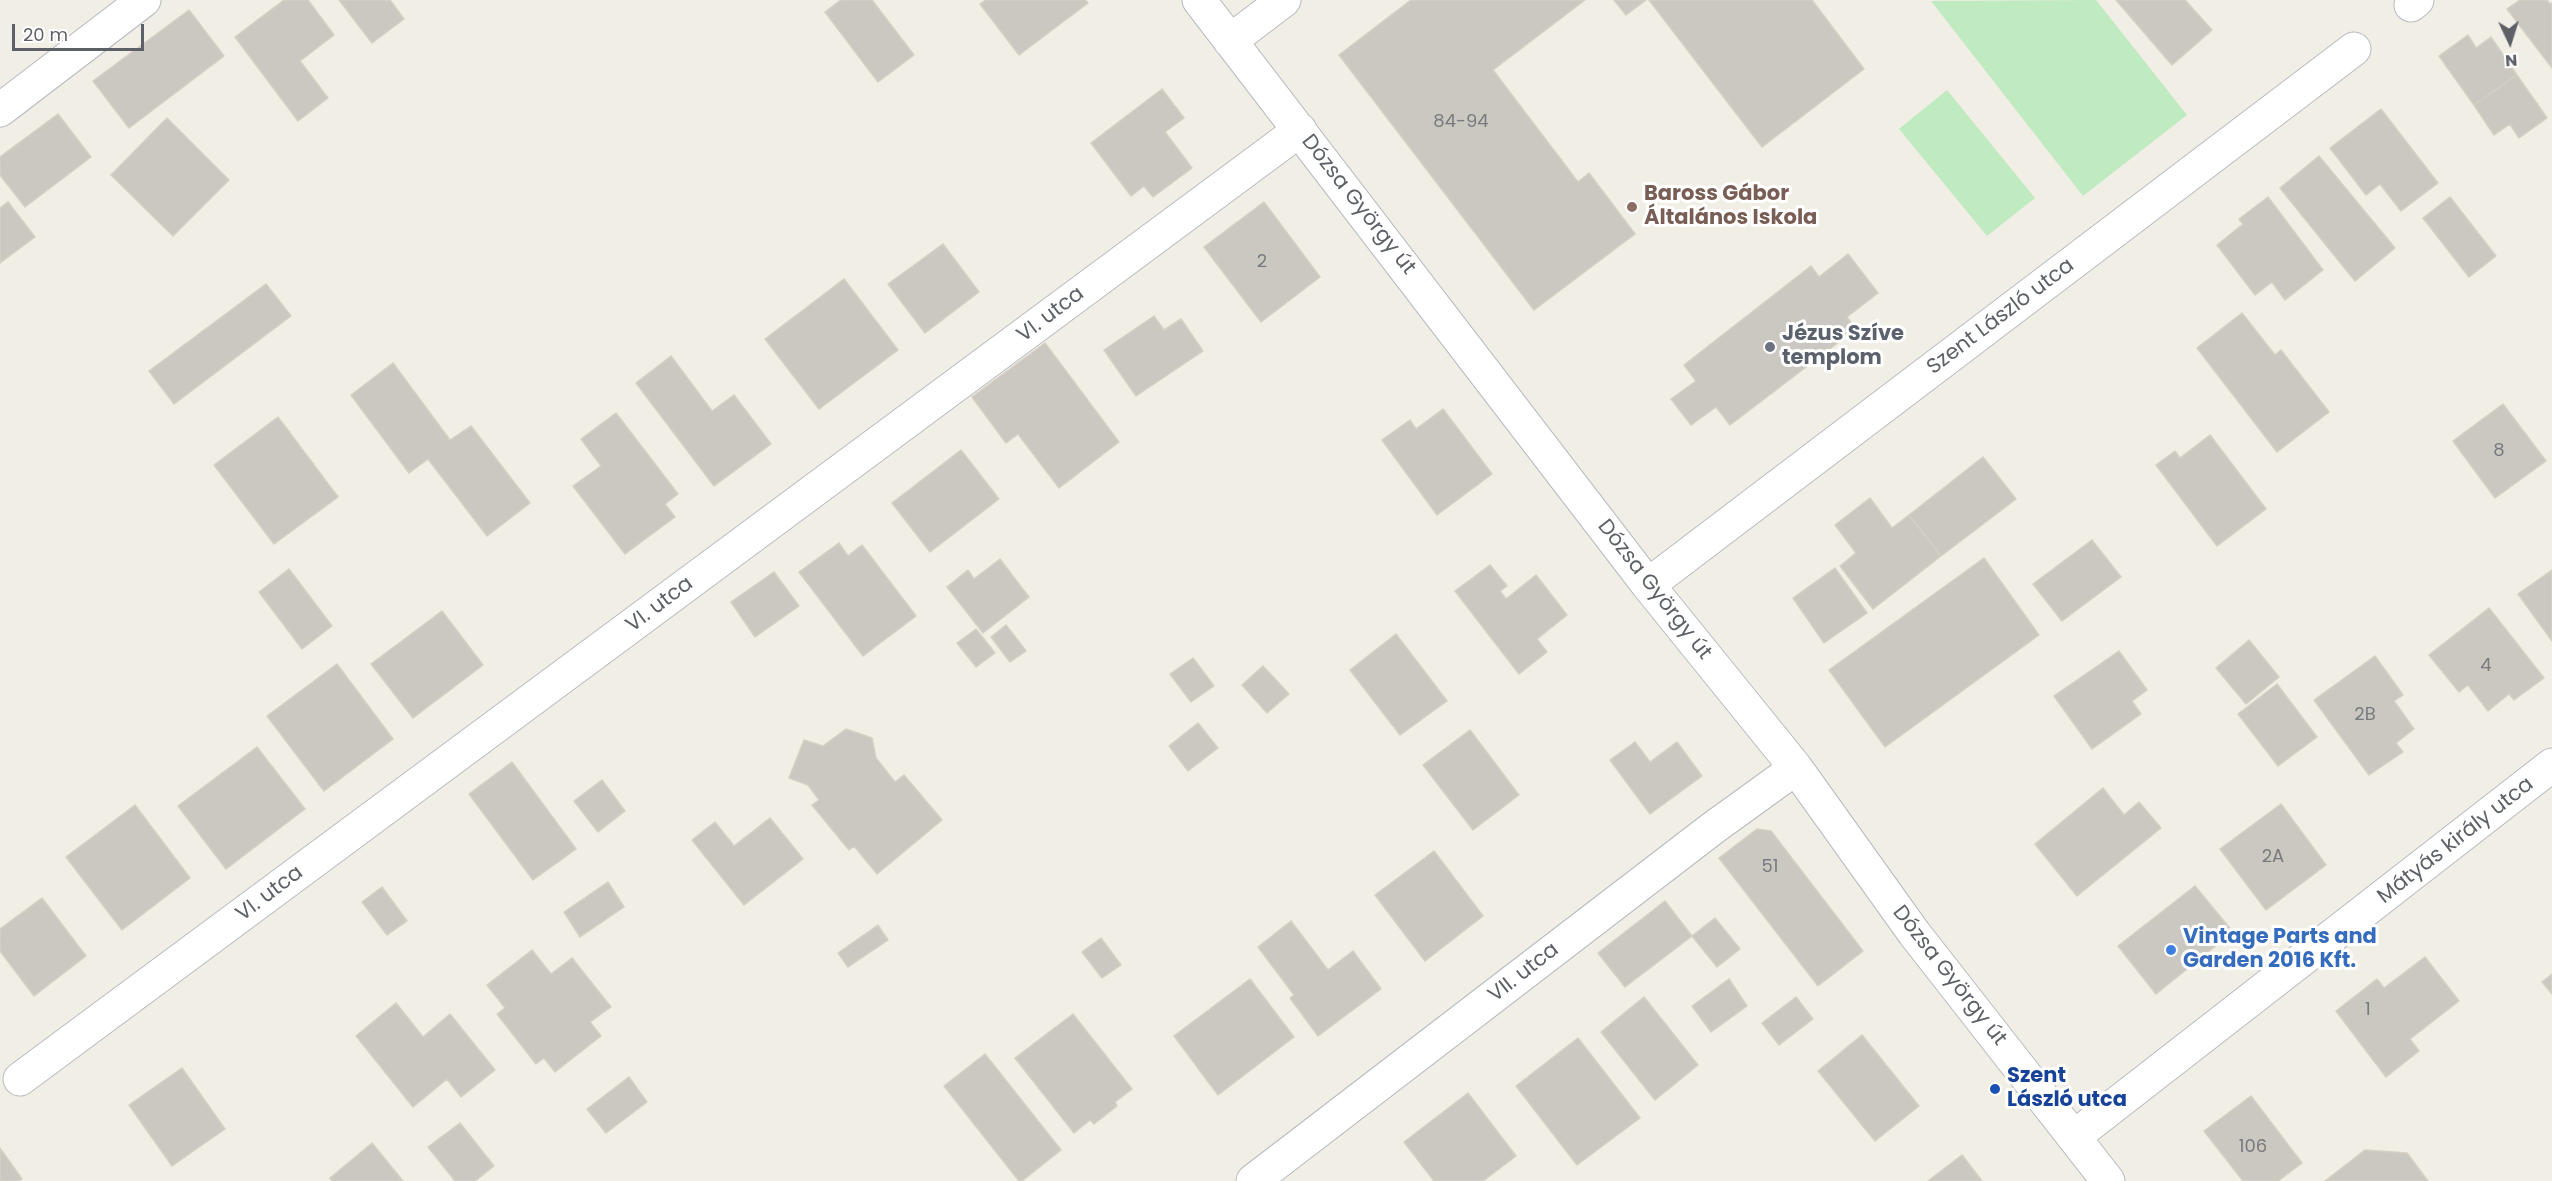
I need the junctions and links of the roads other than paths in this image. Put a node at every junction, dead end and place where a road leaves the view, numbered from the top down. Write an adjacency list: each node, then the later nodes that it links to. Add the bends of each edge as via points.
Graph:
1 (144, 0): 6 (street)
2 (1199, 0): 4 (street, Dózsa György út)
3 (1284, 0): 4 (street)
4 (1230, 41): 7 (street, Dózsa György út)
5 (2354, 49): 8 (street, Szent László utca)
6 (0, 110)
7 (1300, 130): 8 (street, Dózsa György út); 11 (street, VI. utca)
8 (1648, 585): 10 (street, Dózsa György út)
9 (2552, 765): 12 (street, Mátyás király utca)
10 (1796, 768): 12 (street, Dózsa György út, via 1914,933); 13 (street, VII. utca)
11 (20, 1079)
12 (2074, 1136): 14 (street, Dózsa György út)
13 (1253, 1181)
14 (2108, 1181)

